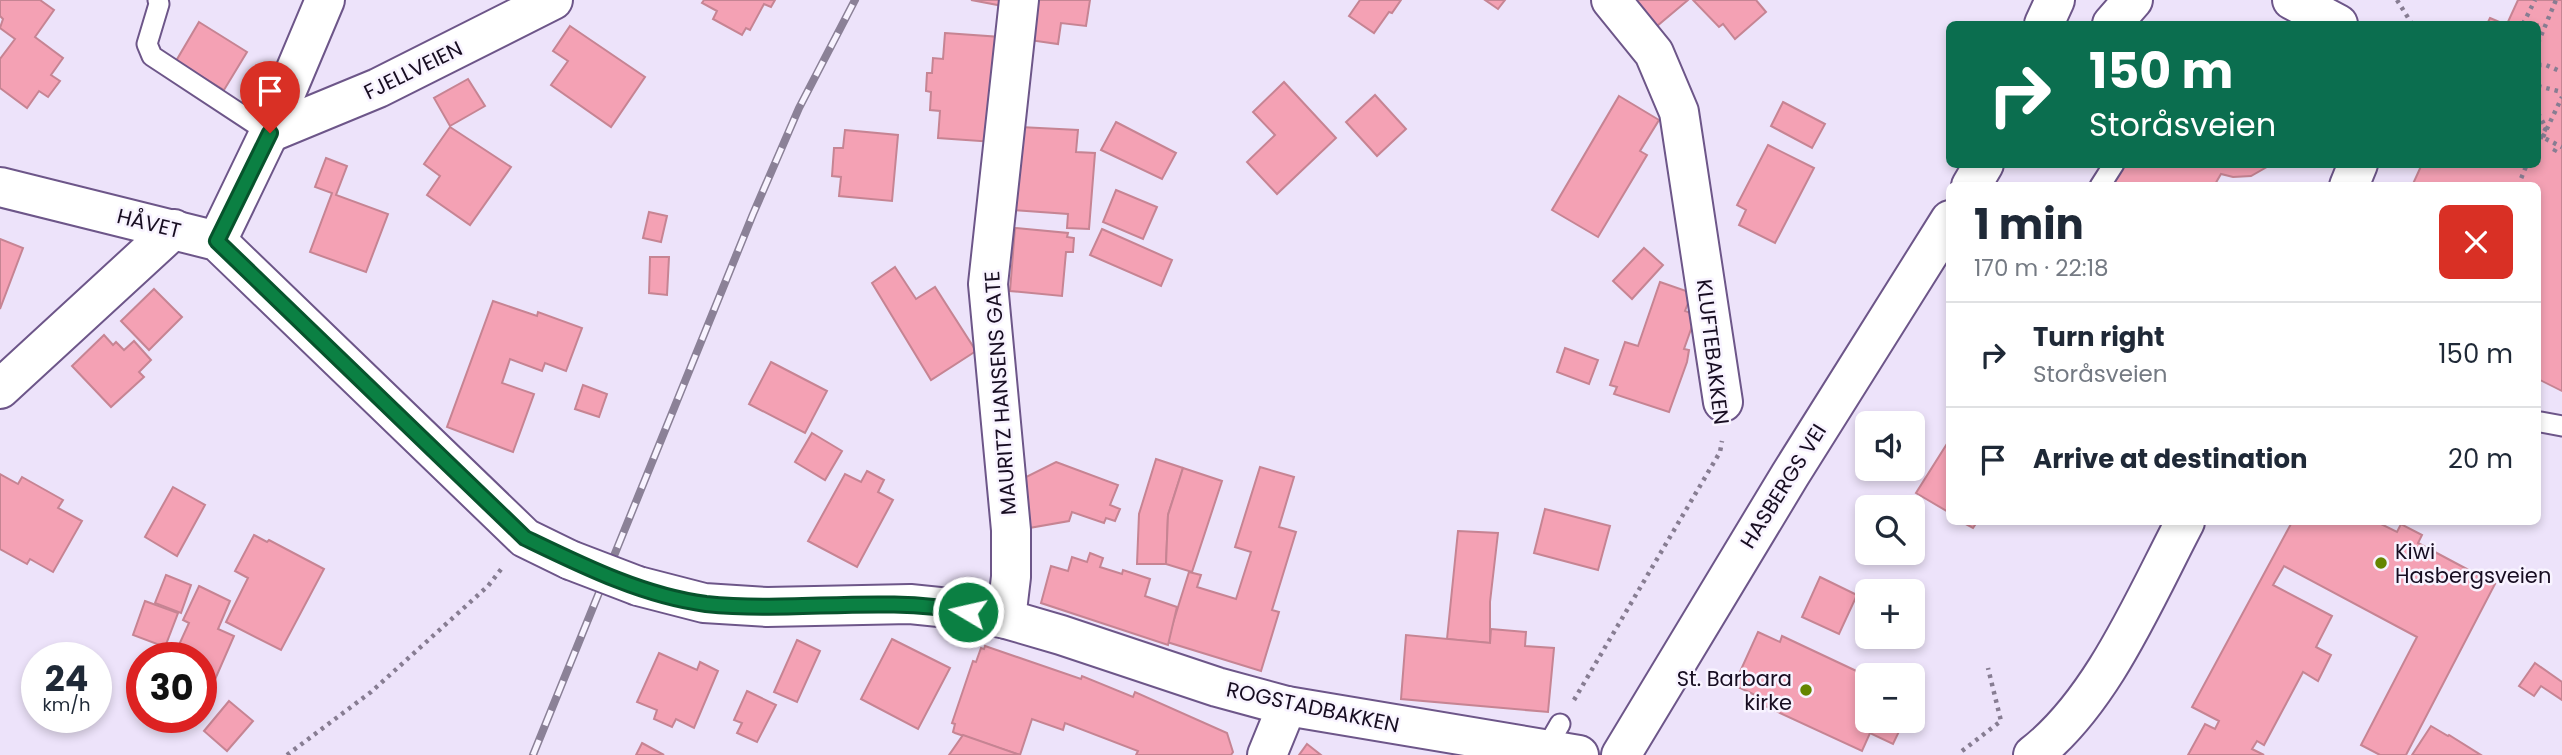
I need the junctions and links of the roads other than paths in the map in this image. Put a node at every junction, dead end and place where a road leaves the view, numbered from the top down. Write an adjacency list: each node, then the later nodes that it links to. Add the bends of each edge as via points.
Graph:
1 (158, 0): 14 (lane, via 147,44 152,57)
2 (325, 0): 14 (street)
3 (553, 0): 14 (street, FJELLVEIEN, via 378,88)
4 (1019, 0): 24 (street, MAURITZ HANSENS GATE, via 988,284 1010,530)
5 (1611, 0): 20 (street, KLUFTEBAKKEN, via 1654,53 1679,112)
6 (2055, 0): 10 (street)
7 (2133, 0): 11 (street)
8 (2292, 0): 12 (street)
9 (2330, 0): 13 (street)
10 (2045, 21)
11 (2115, 21)
12 (2334, 21)
13 (2339, 21)
14 (270, 133): 18 (street)
15 (0, 187): 17 (street, HÅVET)
16 (1946, 226): 29 (street, HASBERGS VEI)
17 (174, 229): 18 (street, HÅVET); 19 (street)
18 (217, 241): 24 (street, HÅVET, bridge, via 525,538 570,560 638,586 704,603 767,607 910,604)
19 (0, 389)
20 (1723, 402)
21 (2541, 422): 22 (lane)
22 (2562, 426)
23 (2183, 525): 27 (street, via 2117,649)
24 (1006, 619): 25 (street, ROGSTADBAKKEN)
25 (1287, 706): 26 (street, ROGSTADBAKKEN); 28 (street)
26 (1563, 746)
27 (2048, 750)
28 (1267, 755)
29 (1621, 755)

